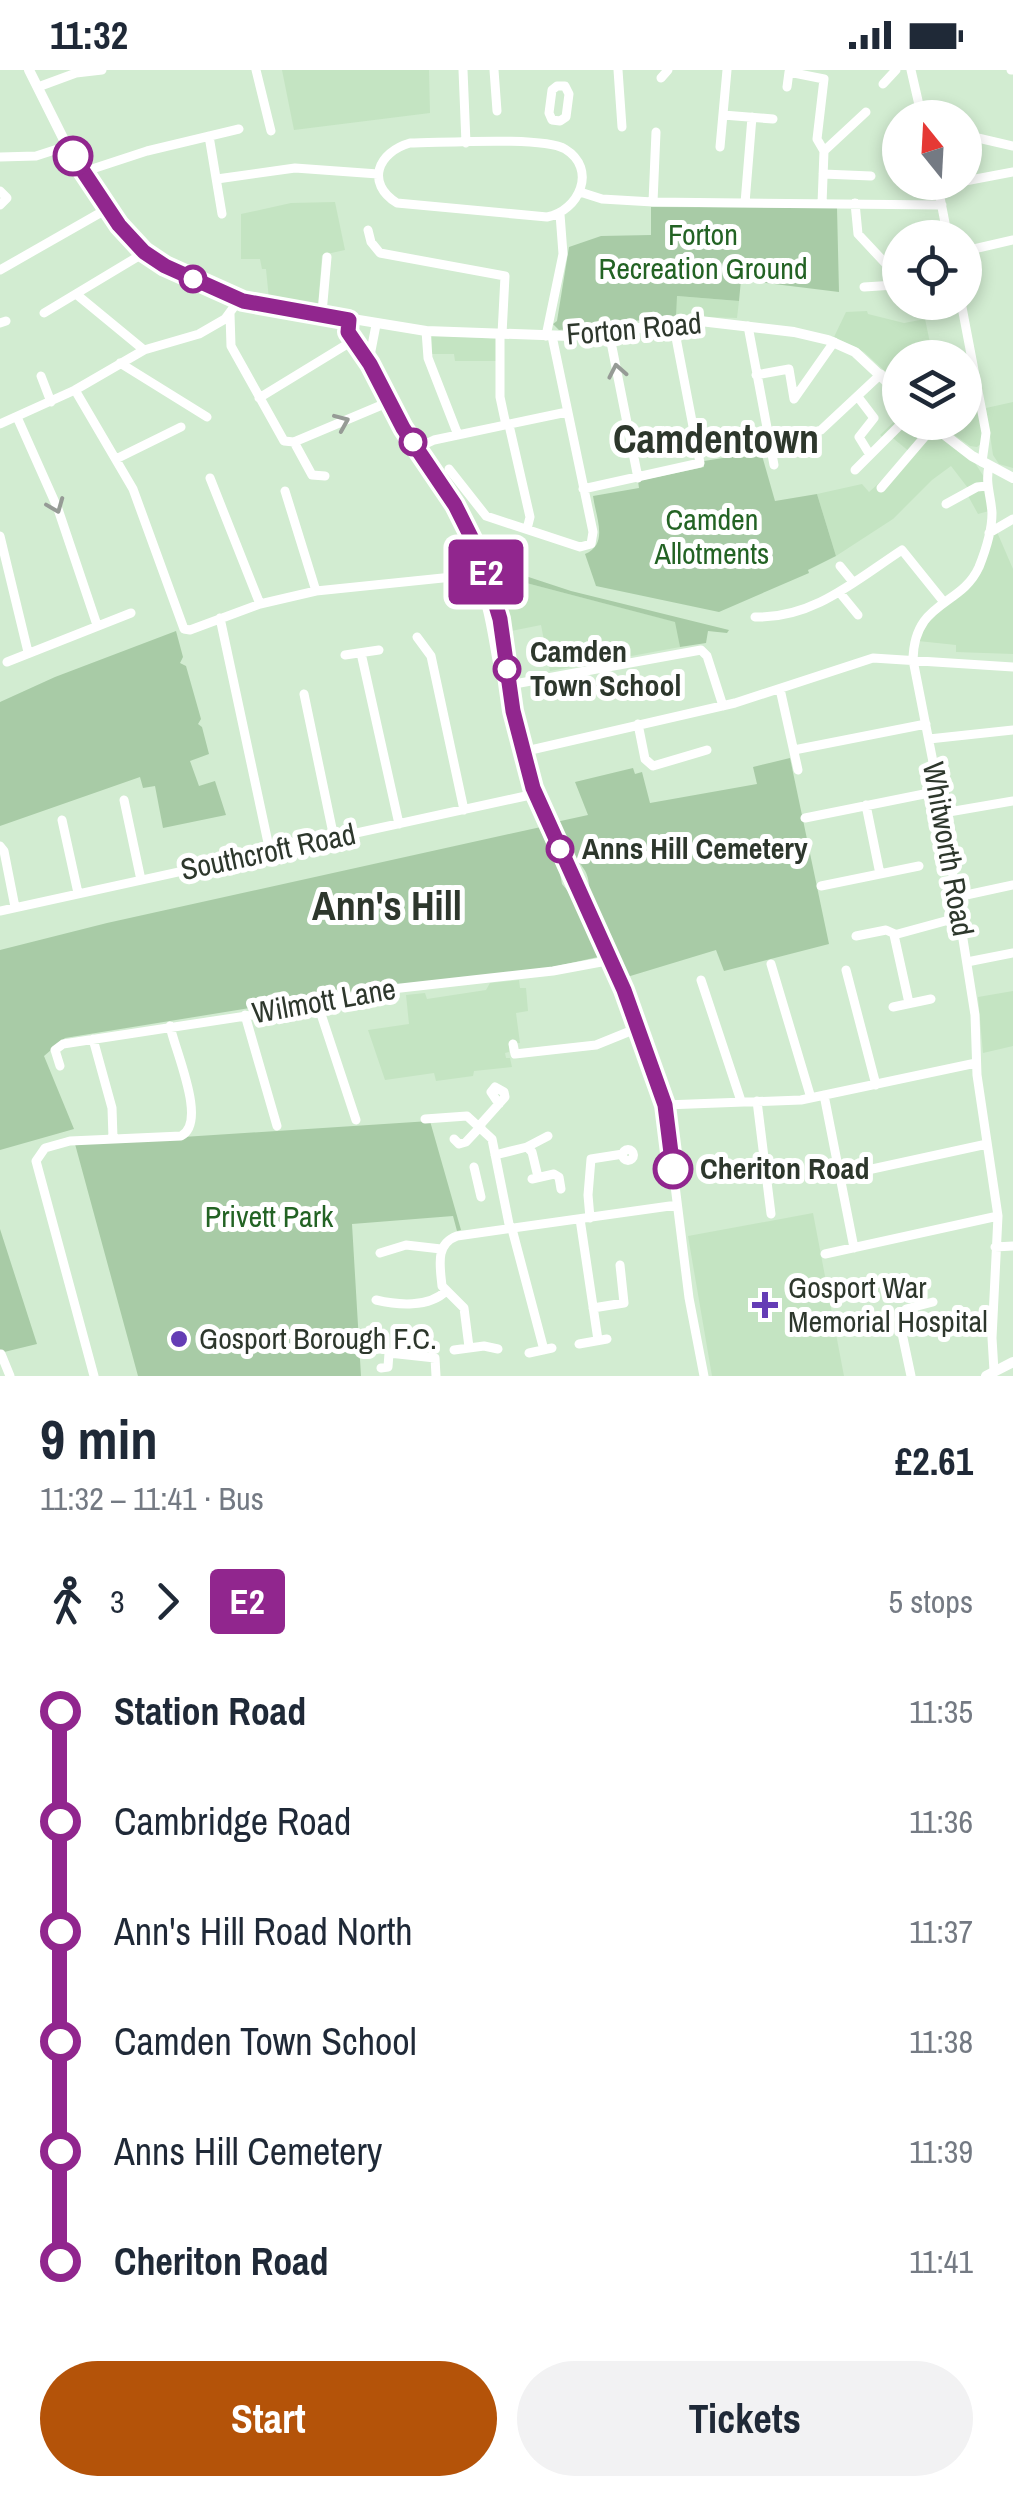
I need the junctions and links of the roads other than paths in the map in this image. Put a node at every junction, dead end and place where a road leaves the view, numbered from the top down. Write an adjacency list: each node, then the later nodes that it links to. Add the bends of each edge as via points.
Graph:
1 (29, 70): 11 (main road, Forton Road)
2 (102, 70): 11 (street)
3 (256, 70): 22 (street)
4 (463, 70): 26 (street)
5 (494, 70): 14 (street)
6 (618, 70): 20 (street)
7 (727, 70): 16 (street)
8 (896, 70): 10 (street)
9 (911, 70): 13 (street)
10 (883, 84)
11 (38, 87): 28 (main road, Forton Road)
12 (788, 87): 31 (street, via 788,72 824,79 817,139)
13 (918, 100)
14 (498, 111)
15 (866, 112): 31 (street)
16 (723, 115): 17 (street); 29 (street)
17 (752, 117): 18 (street); 44 (street)
18 (772, 120)
19 (556, 121): 27 (street)
20 (622, 127)
21 (239, 129): 24 (street)
22 (271, 131)
23 (656, 132): 43 (street)
24 (209, 136): 33 (street); 39 (street)
25 (982, 139): 30 (street)
26 (466, 143): 27 (street); 35 (street, via 397,147)
27 (550, 143): 41 (street, via 573,156 582,175)
28 (67, 146): 32 (street); 33 (main road, Forton Road)
29 (720, 146)
30 (1013, 146)
31 (824, 151): 36 (street)
32 (0, 157)
33 (83, 172): 49 (main road, Forton Road)
34 (1013, 172): 38 (street)
35 (378, 174): 39 (street, via 295,168); 51 (street, via 388,197 398,202)
36 (823, 174): 37 (street); 46 (street)
37 (871, 176)
38 (982, 178)
39 (217, 179): 50 (street)
40 (0, 191): 47 (street, via 7,198)
41 (580, 192): 43 (street); 51 (street)
42 (941, 200): 48 (street)
43 (653, 202): 44 (street)
44 (745, 203): 46 (street)
45 (856, 203): 46 (street); 48 (street); 58 (street, via 858,234)
46 (822, 204)
47 (0, 205)
48 (942, 205): 52 (street)
49 (107, 210): 56 (main road, Forton Road); 59 (street)
50 (222, 214)
51 (560, 214): 75 (street, via 564,233)
52 (945, 220)
53 (368, 230): 74 (street, via 380,253 506,276)
54 (1013, 240): 55 (street)
55 (982, 247)
56 (144, 252): 62 (street); 63 (main road, Forton Road)
57 (327, 257): 65 (street)
58 (882, 260)
59 (0, 270)
60 (882, 285): 61 (street)
61 (864, 286)
62 (76, 294): 64 (street); 78 (street)
63 (239, 300): 65 (main road, Forton Road); 66 (street)
64 (44, 313)
65 (322, 313): 67 (main road, Forton Road)
66 (230, 314): 78 (street, via 199,334); 86 (street, via 231,346)
67 (349, 320): 70 (main road, Forton Road); 76 (street)
68 (964, 320): 104 (street, via 986,434)
69 (673, 322): 71 (main road, Forton Road); 73 (main road, Forton Road); 110 (street, via 700,463)
70 (376, 324): 72 (main road, Forton Road); 80 (street)
71 (748, 326): 77 (main road, Forton Road); 82 (street)
72 (426, 331): 74 (main road, Forton Road); 95 (street, via 428,358)
73 (609, 332): 75 (main road, Forton Road); 110 (street, one-way to 73)
74 (501, 334): 75 (main road, Forton Road); 93 (street, via 500,397)
75 (549, 336): 89 (street)
76 (354, 340): 80 (street); 86 (street)
77 (834, 342): 81 (main road, Forton Road); 82 (street, via 794,400 789,369)
78 (144, 350): 79 (street)
79 (120, 363): 84 (street); 90 (street)
80 (370, 364): 88 (street)
81 (881, 374): 85 (street)
82 (756, 375): 105 (street)
83 (41, 376): 87 (street)
84 (75, 390): 87 (street); 103 (street)
85 (858, 397): 96 (street, via 821,430); 102 (street, via 874,418 859,437)
86 (259, 398): 100 (street, via 284,441)
87 (50, 402): 91 (street)
88 (389, 402): 100 (street, one-way to 88); 101 (street)
89 (567, 412): 93 (street); 113 (street)
90 (207, 417)
91 (17, 418): 92 (street); 132 (street, one-way to 132, via 58,509)
92 (0, 422)
93 (507, 425): 95 (street); 119 (street)
94 (181, 427): 103 (street)
95 (458, 435): 101 (street)
96 (804, 436)
97 (886, 440): 102 (street)
98 (919, 440): 114 (street)
99 (952, 440): 104 (main road)
100 (294, 442): 108 (street, via 312,475)
101 (417, 448): 141 (street, via 474,540 503,634)
102 (870, 456): 107 (street)
103 (116, 460): 131 (street, via 136,496 182,626)
104 (985, 464): 111 (main road); 112 (street)
105 (774, 466)
106 (449, 469): 119 (street, via 486,516)
107 (856, 470)
108 (325, 476)
109 (210, 478): 127 (street)
110 (638, 478): 113 (street)
111 (1013, 478)
112 (987, 486): 116 (street); 117 (street)
113 (583, 488): 119 (street, via 593,532 588,546)
114 (881, 488)
115 (285, 491): 124 (street)
116 (946, 504)
117 (992, 515): 118 (street, via 995,523); 120 (street)
118 (1008, 522): 120 (street)
119 (527, 529)
120 (988, 535): 126 (street, via 974,574)
121 (0, 536): 135 (street)
122 (840, 566): 123 (street)
123 (854, 582): 125 (street); 126 (street, via 902,550)
124 (316, 591): 127 (street); 141 (street, via 474,576 499,670)
125 (840, 593): 129 (street); 130 (street, via 792,615)
126 (943, 602): 138 (street, via 919,628)
127 (260, 604): 131 (street)
128 (130, 613): 132 (street)
129 (858, 615)
130 (755, 617)
131 (220, 618): 165 (street)
132 (97, 625): 135 (street)
133 (416, 637): 158 (street, via 430,656)
134 (378, 650): 136 (street)
135 (28, 652): 139 (street)
136 (360, 653): 137 (street); 162 (street)
137 (345, 655)
138 (913, 660): 140 (street); 142 (street, via 863,660); 146 (street, Whitworth Road)
139 (6, 662)
140 (1013, 667)
141 (508, 680): 144 (street, via 699,650); 150 (street)
142 (780, 689): 144 (street); 149 (street)
143 (304, 694): 163 (street)
144 (723, 706): 145 (street)
145 (638, 724): 150 (street); 151 (street, via 651,766 703,752)
146 (926, 724): 148 (street, Whitworth Road); 149 (street)
147 (1013, 730): 148 (street)
148 (929, 739): 153 (street, Whitworth Road)
149 (794, 750): 152 (street)
150 (522, 752): 154 (street)
151 (706, 766)
152 (798, 770)
153 (939, 791): 157 (street); 159 (street, Whitworth Road)
154 (536, 794): 158 (street, Southcroft Road); 179 (street)
155 (124, 800): 168 (street)
156 (1013, 801): 159 (street)
157 (866, 806): 160 (street); 167 (street)
158 (464, 810): 162 (street, Southcroft Road)
159 (943, 813): 172 (street, Whitworth Road)
160 (805, 818)
161 (62, 820): 171 (street)
162 (399, 824): 163 (street, Southcroft Road)
163 (334, 838): 165 (street, Southcroft Road)
164 (0, 846): 173 (street)
165 (270, 852): 168 (street, Southcroft Road)
166 (919, 866): 167 (street)
167 (880, 874): 170 (street)
168 (141, 880): 171 (street, Southcroft Road)
169 (1013, 885): 172 (street)
170 (820, 886)
171 (78, 893): 173 (street, Southcroft Road)
172 (957, 897): 175 (street, Whitworth Road)
173 (16, 907): 174 (street, Southcroft Road)
174 (0, 911)
175 (960, 917): 176 (street); 180 (street, Whitworth Road)
176 (895, 934): 177 (street); 185 (street)
177 (856, 936)
178 (1013, 953): 180 (street)
179 (612, 960): 186 (street, Wilmott Lane); 190 (street)
180 (967, 962): 193 (street, Whitworth Road)
181 (771, 964): 197 (street)
182 (846, 970): 195 (street)
183 (701, 980): 198 (street)
184 (931, 999): 185 (street)
185 (910, 1004): 187 (street)
186 (318, 1005): 188 (street, Wilmott Lane); 203 (street)
187 (894, 1007)
188 (245, 1015): 189 (street, Wilmott Lane); 205 (street)
189 (170, 1026): 191 (street, Wilmott Lane); 207 (street, via 192,1106 191,1130)
190 (638, 1028): 192 (street, via 596,1045); 201 (street)
191 (93, 1039): 194 (street, Wilmott Lane, via 59,1046); 207 (street)
192 (515, 1054)
193 (976, 1063): 195 (street); 208 (street, Whitworth Road)
194 (60, 1066)
195 (876, 1085): 196 (street)
196 (824, 1095): 197 (street); 216 (street)
197 (811, 1098): 199 (street)
198 (741, 1101): 199 (street); 201 (street)
199 (757, 1101): 220 (street)
200 (499, 1104): 204 (street)
201 (665, 1105): 219 (street)
202 (425, 1119): 204 (street, via 467,1116)
203 (356, 1120)
204 (480, 1125): 211 (street); 213 (street, via 458,1141)
205 (277, 1126)
206 (548, 1136): 210 (street)
207 (114, 1138): 246 (street, via 56,1144 42,1150 35,1167)
208 (988, 1144): 216 (street); 221 (street, Whitworth Road)
209 (589, 1146): 214 (street)
210 (527, 1147): 211 (street); 217 (street, via 535,1178 559,1176)
211 (495, 1154): 215 (street)
212 (622, 1154): 214 (street)
213 (465, 1158)
214 (591, 1159): 222 (street)
215 (498, 1169): 218 (street, via 475,1170); 223 (street)
216 (840, 1176): 227 (street)
217 (561, 1189)
218 (480, 1197)
219 (677, 1205): 222 (street); 248 (street)
220 (771, 1214)
221 (998, 1216): 225 (street, Whitworth Road); 227 (street)
222 (585, 1219): 223 (street); 234 (street)
223 (510, 1229): 226 (street, via 452,1237); 240 (street, via 548,1349)
224 (1013, 1246): 225 (street)
225 (995, 1247): 235 (street, Whitworth Road)
226 (441, 1248): 228 (street, via 406,1244); 231 (street)
227 (854, 1248): 229 (street)
228 (380, 1254)
229 (825, 1254)
230 (620, 1266): 234 (street, via 624,1303)
231 (446, 1292): 232 (street, via 426,1301); 237 (street, via 464,1308)
232 (376, 1300)
233 (933, 1302): 249 (street, via 906,1309 900,1319)
234 (593, 1308): 236 (street, via 602,1340)
235 (992, 1338): 242 (street, via 997,1360); 244 (street, Whitworth Road)
236 (579, 1344)
237 (469, 1347): 238 (street); 239 (street)
238 (498, 1349)
239 (454, 1350)
240 (530, 1352)
241 (2, 1354): 245 (street)
242 (1013, 1362): 244 (main road); 250 (main road)
243 (381, 1368): 247 (street, via 388,1367 389,1350 435,1355)
244 (991, 1375)
245 (10, 1376)
246 (94, 1376)
247 (436, 1376)
248 (704, 1376)
249 (911, 1376)
250 (1008, 1376)

